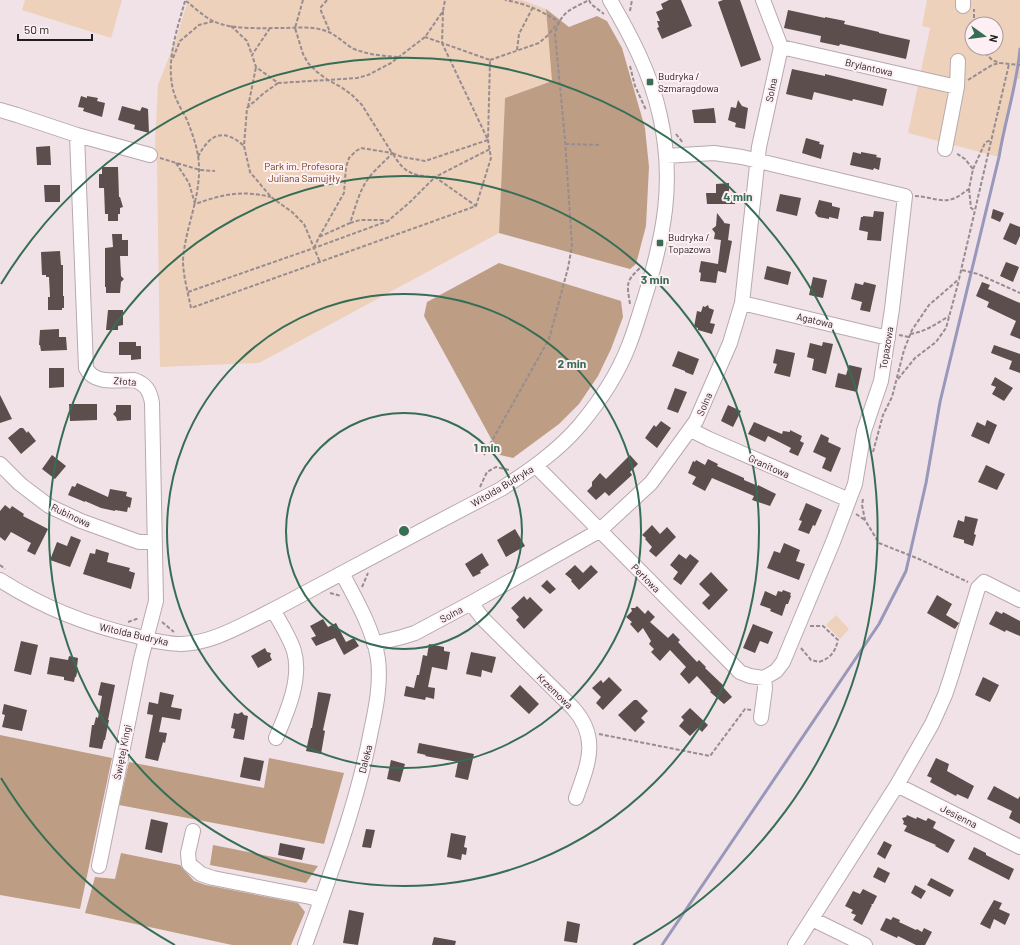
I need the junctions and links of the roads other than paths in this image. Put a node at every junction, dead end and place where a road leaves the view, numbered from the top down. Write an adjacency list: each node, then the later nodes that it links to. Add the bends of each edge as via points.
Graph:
1 (611, 0): 10 (street, Witolda Budryka, via 650,82 660,115)
2 (763, 0): 3 (street)
3 (781, 47): 5 (street, Brylantowa); 11 (street, Solna)
4 (958, 61): 5 (street)
5 (957, 87): 8 (street)
6 (0, 110): 7 (street)
7 (77, 135): 9 (street); 19 (street, Złota, via 86,368 96,379 139,382 147,386 151,396)
8 (945, 149)
9 (150, 155)
10 (666, 156): 11 (street, via 714,154); 16 (street, Witolda Budryka, via 667,192 660,243 628,346 611,380 589,414)
11 (757, 161): 12 (street, Solna); 13 (street, Topazowa, via 905,196)
12 (742, 303): 13 (street, Agatowa); 14 (street, Solna, via 730,344)
13 (888, 338): 17 (street, Topazowa, via 881,381 864,431 855,484)
14 (691, 430): 17 (street, Granitowa); 18 (street, Solna, via 651,483)
15 (0, 464): 19 (street, Rubinowa, via 20,484 49,506 81,521 139,542)
16 (536, 466): 18 (street, Perłowa); 20 (street, Witolda Budryka, via 501,489)
17 (848, 500): 27 (street, Topazowa, via 783,662 776,671)
18 (599, 531): 23 (street, Solna); 27 (street, Perłowa, via 740,672)
19 (155, 542): 25 (street, Złota, via 156,601)
20 (342, 573): 24 (street, Witolda Budryka); 26 (street, Daleka, via 365,618)
21 (3, 575): 25 (street, Witolda Budryka, via 22,594 54,610 95,625)
22 (1020, 600): 30 (street, via 981,585 945,695 932,724)
23 (471, 603): 26 (street, Solna, via 415,633); 31 (street, Krzemowa, via 483,619 577,713 585,725 590,743 585,774)
24 (273, 610): 25 (street, Witolda Budryka, via 210,639 180,644); 29 (street, via 294,650 297,664 289,708)
25 (147, 639): 34 (street, Świętej Kingi)
26 (374, 644): 35 (street, Daleka, via 378,660 378,689 368,748 346,829)
27 (764, 678): 28 (street)
28 (762, 715)
29 (276, 738)
30 (897, 785): 33 (street, Jesienna); 36 (street)
31 (576, 798)
32 (193, 831): 35 (street, via 188,853 189,864 201,874)
33 (1020, 847)
34 (99, 866)
35 (321, 900): 37 (street, Daleka)
36 (812, 919): 38 (street); 39 (street)
37 (305, 945)
38 (795, 945)
39 (865, 945)

